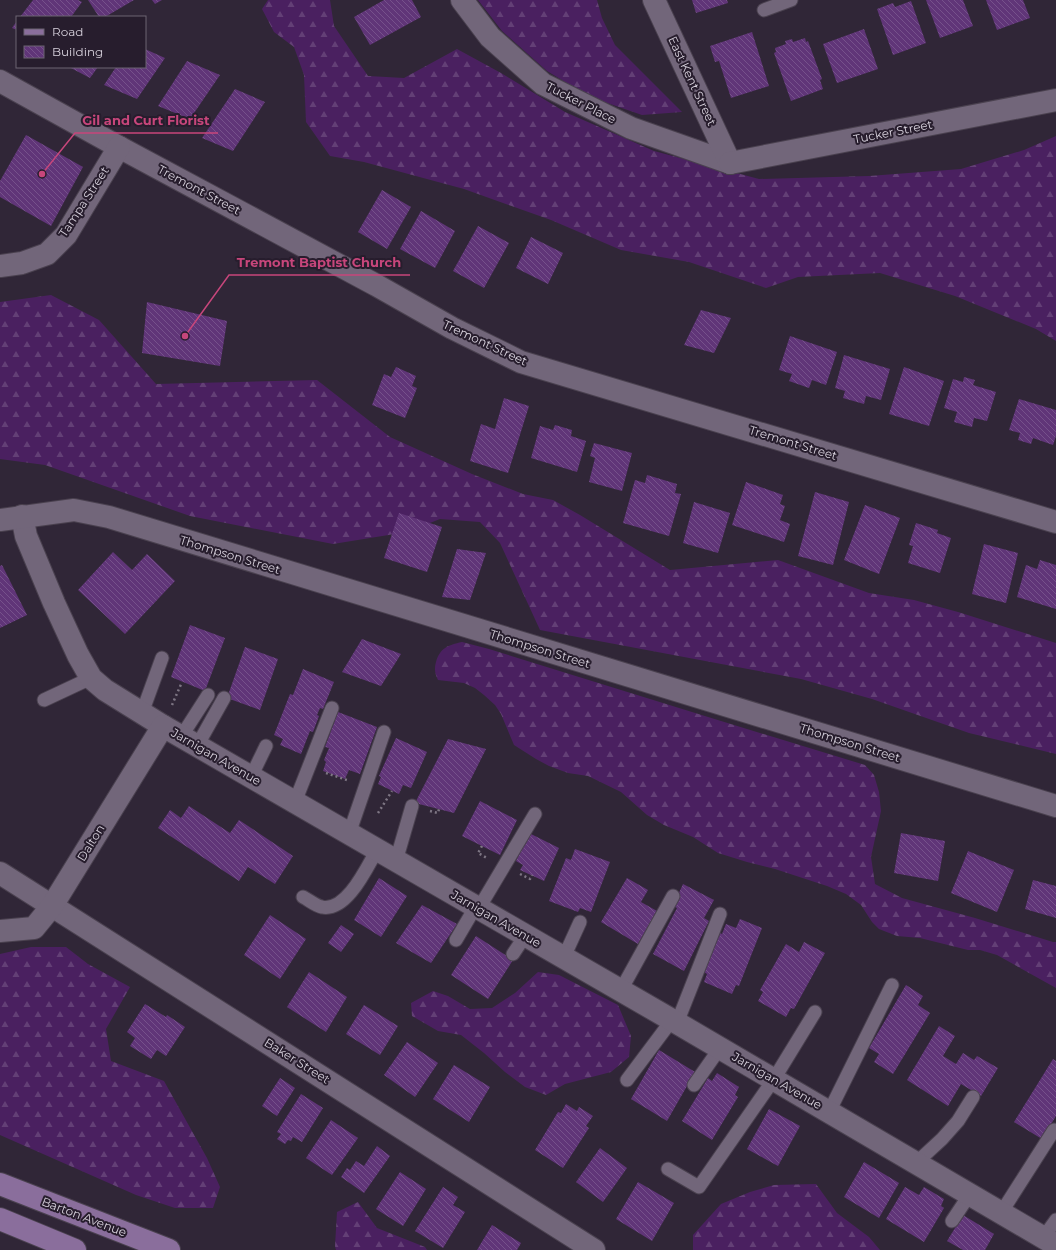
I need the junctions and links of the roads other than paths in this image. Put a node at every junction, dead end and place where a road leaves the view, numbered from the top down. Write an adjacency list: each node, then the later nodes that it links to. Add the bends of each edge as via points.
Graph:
1 (462, 0): 8 (street, Tucker Place, via 490,37 543,84 631,128)
2 (654, 0): 8 (street, East Kent Street)
3 (791, 0): 4 (lane)
4 (764, 10)
5 (0, 82): 7 (street, Tremont Street)
6 (1056, 100): 8 (street, Tucker Street)
7 (119, 148): 9 (street, Tampa Street, via 66,235 46,254 22,264); 12 (street, Tremont Street, via 370,281 452,328 521,362)
8 (730, 163)
9 (0, 266)
10 (22, 516): 11 (street); 14 (street, Jarnigan Avenue, via 26,536 54,603); 26 (street, Thompson Street, via 74,510 109,517)
11 (0, 520)
12 (1056, 522)
13 (162, 658): 19 (lane)
14 (91, 678): 17 (lane); 19 (street, Jarnigan Avenue)
15 (208, 695): 21 (lane)
16 (224, 698): 21 (lane)
17 (44, 700)
18 (332, 708): 24 (lane)
19 (142, 713): 21 (street, Jarnigan Avenue)
20 (384, 732): 28 (lane)
21 (181, 736): 23 (street, Jarnigan Avenue); 34 (street, Dalton)
22 (266, 746): 23 (lane)
23 (251, 777): 24 (street, Jarnigan Avenue)
24 (295, 802): 28 (street, Jarnigan Avenue)
25 (412, 806): 30 (lane)
26 (1056, 806)
27 (535, 814): 35 (lane)
28 (349, 834): 29 (street, Jarnigan Avenue)
29 (377, 850): 30 (street, Jarnigan Avenue); 33 (lane, via 355,887 343,901 330,907 321,907)
30 (396, 861): 35 (street, Jarnigan Avenue)
31 (0, 873): 34 (street, Baker Street)
32 (673, 896): 44 (lane)
33 (303, 897)
34 (52, 906): 38 (street, Dalton, via 34,928); 65 (street, Baker Street)
35 (477, 907): 39 (street, Jarnigan Avenue); 40 (lane)
36 (720, 914): 46 (lane)
37 (580, 922): 42 (lane)
38 (0, 931)
39 (525, 936): 41 (lane); 42 (street, Jarnigan Avenue)
40 (456, 940)
41 (513, 954)
42 (564, 957): 44 (street, Jarnigan Avenue)
43 (892, 985): 52 (lane)
44 (621, 990): 46 (street, Jarnigan Avenue)
45 (814, 1012): 48 (lane)
46 (675, 1021): 47 (street, Jarnigan Avenue); 49 (lane)
47 (720, 1048): 48 (street, Jarnigan Avenue); 50 (lane)
48 (774, 1079): 52 (street, Jarnigan Avenue); 55 (lane, via 699,1187)
49 (627, 1080)
50 (694, 1085)
51 (973, 1096): 54 (lane, via 958,1121)
52 (829, 1112): 54 (street, Jarnigan Avenue)
53 (1054, 1130): 58 (lane)
54 (916, 1163): 57 (street, Jarnigan Avenue)
55 (668, 1169)
56 (0, 1184): 64 (main road, Barton Avenue)
57 (970, 1194): 58 (street, Jarnigan Avenue); 61 (lane)
58 (1001, 1213): 62 (street, Jarnigan Avenue)
59 (0, 1219): 63 (main road)
60 (1056, 1220): 62 (lane)
61 (952, 1221)
62 (1050, 1242)
63 (75, 1250)
64 (169, 1250)
65 (594, 1250)

